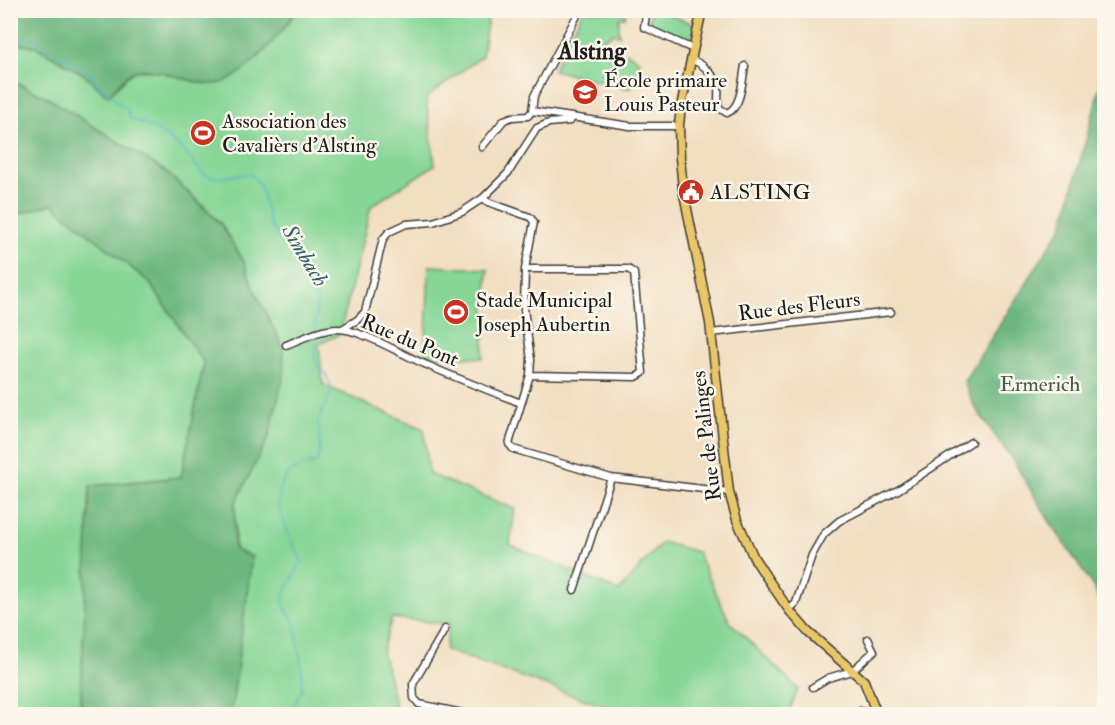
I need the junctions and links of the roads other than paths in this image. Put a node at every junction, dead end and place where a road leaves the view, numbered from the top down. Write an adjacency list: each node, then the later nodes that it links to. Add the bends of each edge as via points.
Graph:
1 (580, 10): 7 (street, via 534,96)
2 (647, 10): 4 (street, via 644,27)
3 (702, 10): 4 (main road, Rue de Palinges)
4 (693, 49): 5 (main road, Rue de Palinges)
5 (691, 60): 6 (street, via 714,78 719,108 727,113 737,104); 9 (main road, Rue de Palinges)
6 (745, 66)
7 (531, 111): 8 (street); 10 (street, via 528,116 504,120)
8 (573, 117): 9 (street, via 630,126); 11 (street, via 537,128 508,173)
9 (679, 126): 15 (main road, Rue de Palinges, via 683,189)
10 (482, 147)
11 (483, 198): 12 (street, via 534,222); 14 (street, via 443,219 406,224 389,232 383,239 365,312)
12 (525, 269): 17 (street); 17 (street, via 628,269 634,273 643,373 636,377)
13 (891, 312): 15 (street, Rue des Fleurs)
14 (342, 329): 16 (street, Rue du Pont); 18 (street, Rue du Pont)
15 (711, 333): 21 (main road, Rue de Palinges)
16 (286, 345)
17 (530, 375): 18 (street)
18 (521, 403): 20 (street, via 509,444 513,449)
19 (971, 442): 23 (street, via 898,490 839,521 824,534 812,555 796,603)
20 (611, 478): 21 (street); 22 (street)
21 (729, 492): 23 (main road, Rue de Palinges, via 754,558)
22 (574, 590)
23 (789, 610): 26 (main road, Rue de Palinges)
24 (445, 629): 29 (street, via 413,684 414,698 419,704)
25 (868, 639): 26 (street, via 874,651)
26 (852, 671): 27 (street); 30 (main road, Rue de Palinges, via 866,686)
27 (813, 687)
28 (859, 711): 30 (street, Rue de Palinges)
29 (467, 714)
30 (877, 714)

